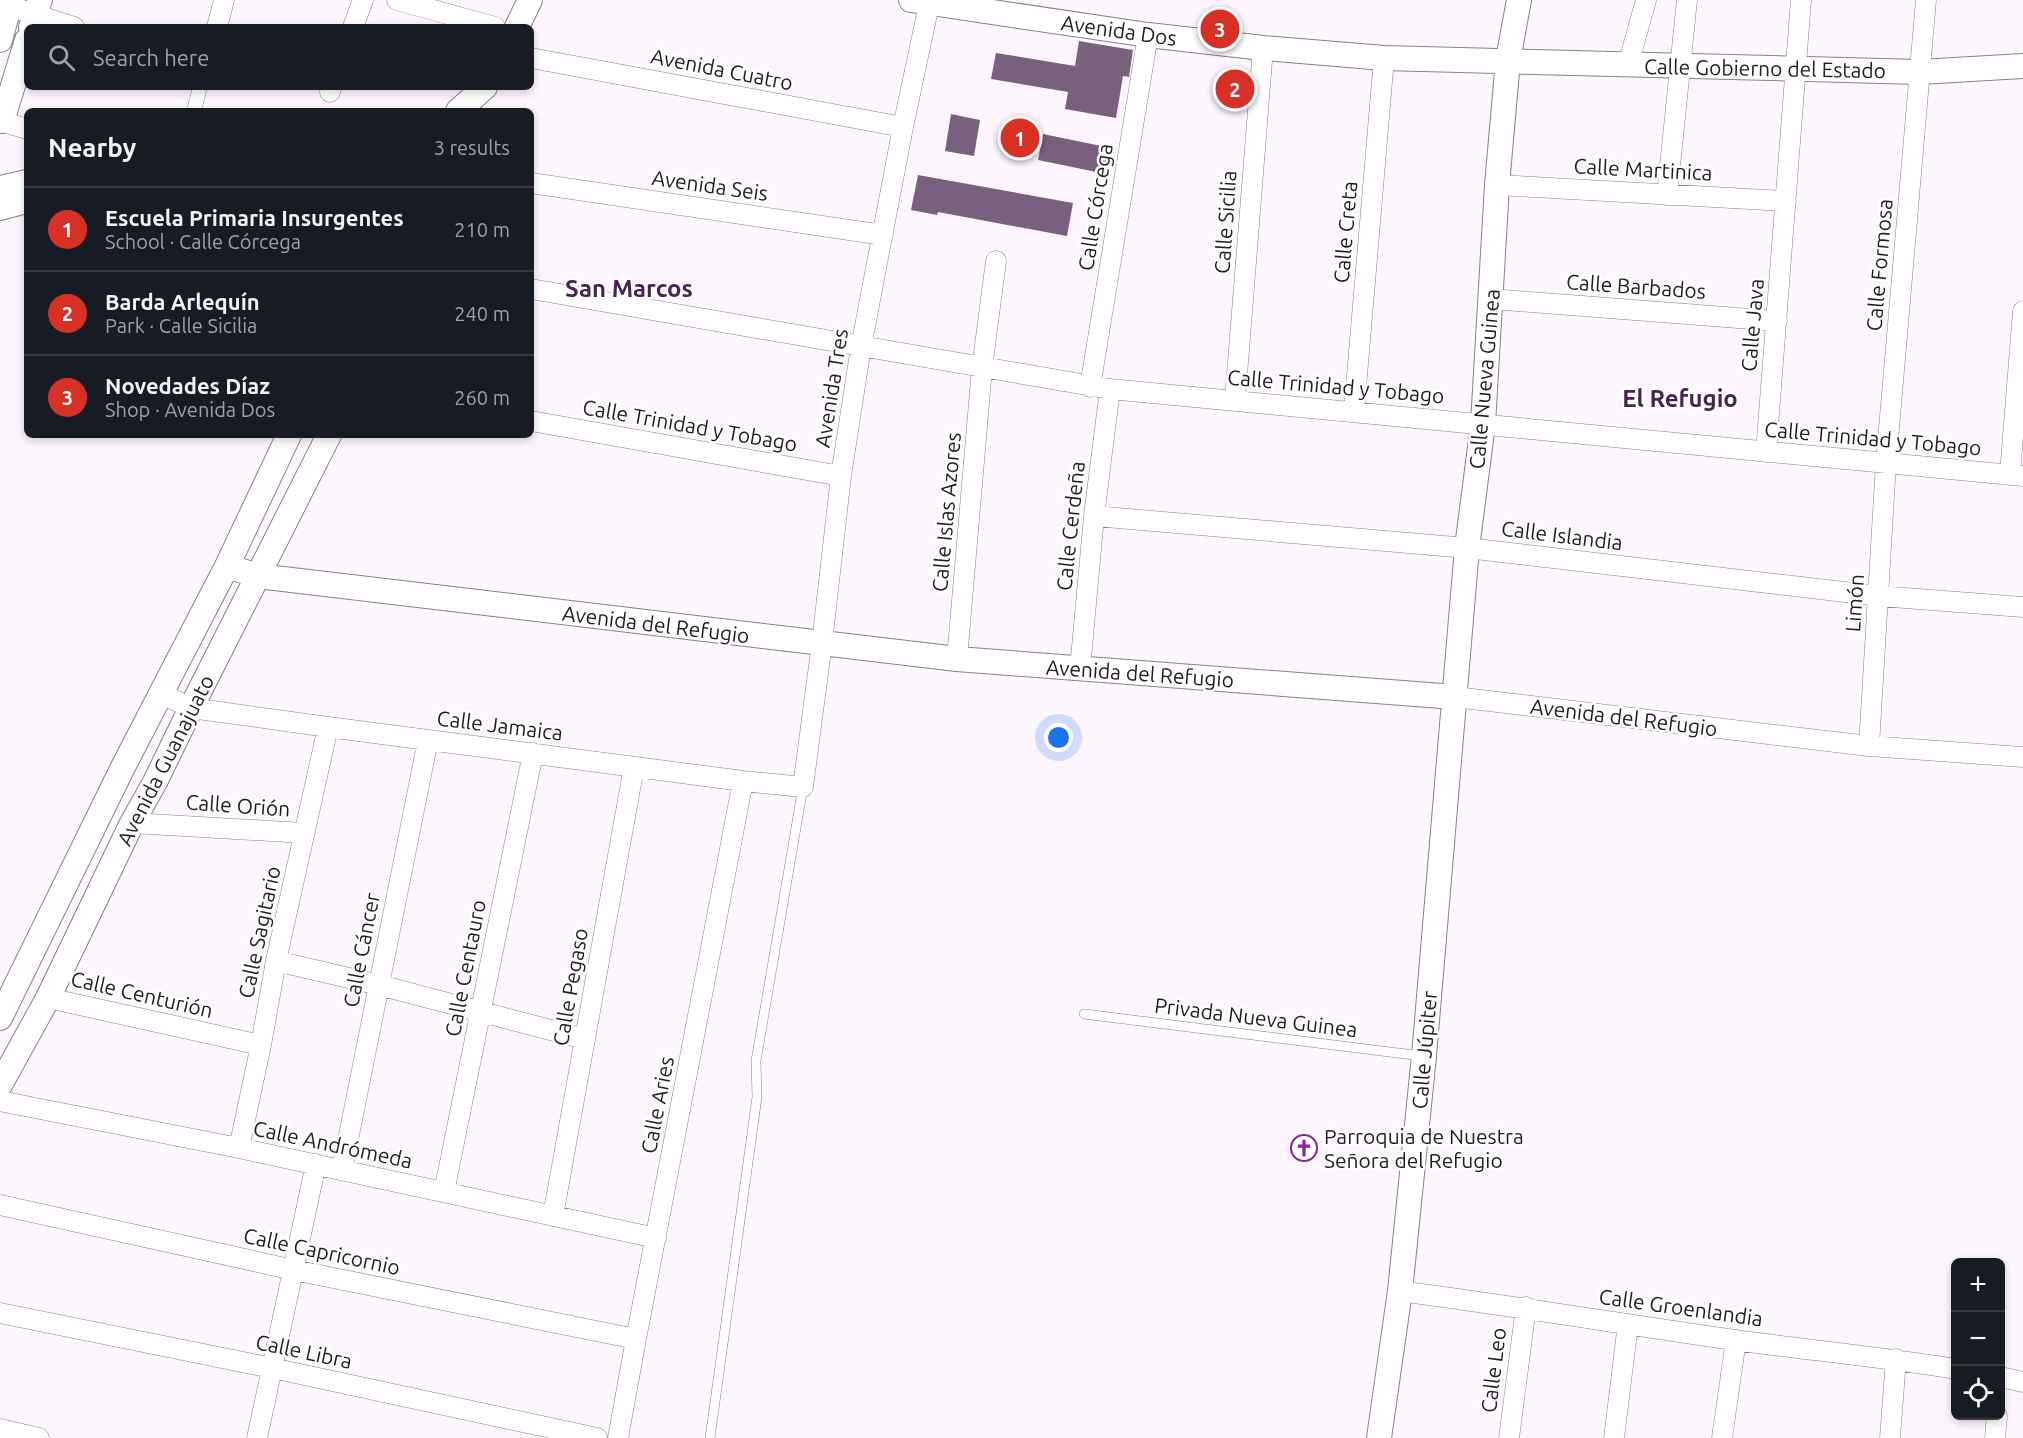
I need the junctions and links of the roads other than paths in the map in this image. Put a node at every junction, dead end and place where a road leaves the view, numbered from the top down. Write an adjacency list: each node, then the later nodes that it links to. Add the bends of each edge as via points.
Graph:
1 (224, 0): 14 (street)
2 (363, 0): 15 (street)
3 (397, 0): 16 (street)
4 (530, 0): 17 (street)
5 (1519, 0): 24 (street, Calle Nueva Guinea)
6 (1646, 0): 25 (street)
7 (1687, 0): 27 (street)
8 (1802, 0): 28 (street, Calle Java)
9 (1926, 0): 29 (street, Calle Formosa)
10 (924, 1): 18 (street, Avenida Dos); 37 (street, Avenida Tres)
11 (7, 3): 12 (street); 19 (street)
12 (36, 14): 13 (street)
13 (65, 24)
14 (218, 24)
15 (354, 24)
16 (484, 24)
17 (518, 24)
18 (1148, 35): 21 (street, Avenida Dos); 55 (street, Calle Córcega)
19 (0, 40)
20 (24, 48): 36 (street)
21 (1263, 48): 22 (street, Avenida Dos); 57 (street, Calle Sicilia)
22 (1384, 58): 24 (street, Avenida Dos); 58 (street, Calle Creta)
23 (534, 59): 37 (street, Avenida Cuatro)
24 (1508, 60): 25 (street, Calle Gobierno del Estado); 41 (street, Calle Nueva Guinea)
25 (1628, 65): 27 (street, Calle Gobierno del Estado)
26 (2023, 66): 29 (street, Calle Gobierno del Estado)
27 (1679, 67): 28 (street, Calle Gobierno del Estado); 43 (street)
28 (1796, 69): 29 (street, Calle Gobierno del Estado); 44 (street, Calle Java)
29 (1920, 72): 64 (street, Calle Formosa)
30 (199, 90): 33 (street)
31 (482, 90): 34 (street)
32 (486, 90): 35 (street)
33 (195, 108)
34 (462, 108)
35 (483, 108)
36 (1, 121): 38 (street)
37 (903, 127): 47 (street, Avenida Tres)
38 (24, 128)
39 (24, 183): 42 (street)
40 (534, 183): 47 (street, Avenida Seis)
41 (1497, 185): 43 (street, Calle Martinica); 50 (street, Calle Nueva Guinea)
42 (0, 188)
43 (1667, 195): 44 (street, Calle Martinica)
44 (1786, 201): 52 (street, Calle Java)
45 (24, 202): 46 (street)
46 (0, 208)
47 (883, 235): 53 (street, Avenida Tres)
48 (996, 261): 54 (street, Calle Islas Azores)
49 (534, 290): 53 (street, Calle Trinidad y Tobago)
50 (1491, 300): 52 (street, Calle Barbados); 60 (street, Calle Nueva Guinea)
51 (2023, 311): 65 (street)
52 (1777, 321): 63 (street, Calle Java)
53 (861, 347): 54 (street, Calle Trinidad y Tobago); 66 (street, Avenida Tres)
54 (982, 368): 55 (street, Calle Trinidad y Tobago); 74 (street, Calle Islas Azores)
55 (1090, 387): 56 (street, Calle Trinidad y Tobago)
56 (1110, 389): 57 (street, Calle Trinidad y Tobago); 67 (street, Calle Cerdeña)
57 (1235, 400): 58 (street, Calle Trinidad y Tobago)
58 (1354, 411): 60 (street, Calle Trinidad y Tobago)
59 (534, 422): 66 (street, Calle Trinidad y Tobago)
60 (1483, 424): 63 (street, Calle Trinidad y Tobago); 68 (street, Calle Nueva Guinea)
61 (288, 438): 69 (street, Avenida Guanajuato)
62 (327, 438): 70 (street, Avenida Guanajuato)
63 (1766, 452): 64 (street, Calle Trinidad y Tobago)
64 (1886, 463): 65 (street, Calle Trinidad y Tobago); 71 (street, Limón)
65 (2017, 475)
66 (841, 476): 73 (street, Avenida Tres)
67 (1094, 516): 68 (street, Calle Islandia); 75 (street, Calle Cerdeña)
68 (1467, 548): 71 (street, Calle Islandia); 77 (street, Calle Nueva Guinea)
69 (227, 566): 70 (street, Avenida del Refugio); 76 (street, Avenida Guanajuato)
70 (258, 576): 73 (street, Avenida del Refugio); 78 (street, Avenida Guanajuato)
71 (1879, 596): 72 (street, Calle Islandia); 81 (street, Limón)
72 (2023, 608)
73 (822, 643): 74 (street, Avenida del Refugio); 88 (street, Avenida Tres)
74 (957, 659): 75 (street, Avenida del Refugio)
75 (1080, 669): 77 (street, Avenida del Refugio)
76 (162, 694): 78 (street, Calle Jamaica); 84 (street, Avenida Guanajuato)
77 (1455, 697): 81 (street, Avenida del Refugio); 99 (street, Calle Júpiter)
78 (191, 708): 79 (street, Calle Jamaica); 87 (street, Avenida Guanajuato)
79 (328, 727): 80 (street, Calle Jamaica); 90 (street, Calle Sagitario)
80 (428, 740): 82 (street, Calle Jamaica); 92 (street, Calle Cáncer)
81 (1869, 746): 83 (street, Avenida del Refugio)
82 (533, 753): 85 (street, Calle Jamaica); 94 (street, Calle Centauro)
83 (2023, 757)
84 (123, 767): 87 (street); 96 (street, Avenida Guanajuato)
85 (634, 767): 86 (street, Calle Jamaica); 97 (street, Calle Pegaso)
86 (743, 781): 88 (street, Calle Jamaica); 108 (street, Calle Aries)
87 (155, 782): 89 (street, Avenida Guanajuato)
88 (803, 787): 127 (lane, via 756,1061 757,1097)
89 (132, 823): 90 (street, Calle Orión); 93 (street, Avenida Guanajuato)
90 (304, 833): 91 (street, Calle Sagitario)
91 (276, 961): 92 (street); 98 (street, Calle Sagitario)
92 (379, 985): 94 (street); 104 (street, Calle Cáncer)
93 (48, 998): 98 (street, Calle Centurión); 100 (street, Avenida Guanajuato)
94 (481, 1013): 97 (street); 105 (street, Calle Centauro)
95 (1084, 1014): 99 (lane, Privada Nueva Guinea)
96 (0, 1018)
97 (585, 1039): 107 (street, Calle Pegaso)
98 (261, 1045): 102 (street, Calle Sagitario)
99 (1424, 1056): 110 (street, Calle Júpiter)
100 (0, 1085)
101 (0, 1101): 102 (street, Calle Andrómeda)
102 (239, 1148): 103 (street, Calle Andrómeda)
103 (316, 1164): 104 (street, Calle Andrómeda); 109 (street)
104 (342, 1170): 105 (street, Calle Andrómeda)
105 (444, 1192): 107 (street, Calle Andrómeda)
106 (0, 1205): 109 (street, Calle Capricornio)
107 (553, 1216): 108 (street, Calle Andrómeda)
108 (656, 1238): 114 (street, Calle Aries)
109 (294, 1270): 114 (street, Calle Capricornio); 117 (street)
110 (1400, 1291): 111 (street, Calle Groenlandia); 128 (street, Calle Júpiter)
111 (1526, 1308): 113 (street, Calle Groenlandia); 129 (street, Calle Leo)
112 (0, 1312): 117 (street, Calle Libra)
113 (1628, 1324): 115 (street, Calle Groenlandia); 130 (street)
114 (636, 1339): 126 (street, Calle Aries)
115 (1736, 1340): 116 (street, Calle Groenlandia); 131 (street)
116 (1896, 1359): 118 (street, Calle Groenlandia); 132 (street)
117 (272, 1368): 124 (street); 125 (street, Calle Libra)
118 (1951, 1368)
119 (2005, 1378): 120 (street)
120 (2023, 1382)
121 (1997, 1420): 133 (street)
122 (0, 1429): 123 (street)
123 (39, 1438)
124 (257, 1438)
125 (597, 1438)
126 (618, 1438)
127 (710, 1438)
128 (1379, 1438)
129 (1509, 1438)
130 (1614, 1438)
131 (1722, 1438)
132 (1890, 1438)
133 (1995, 1438)

